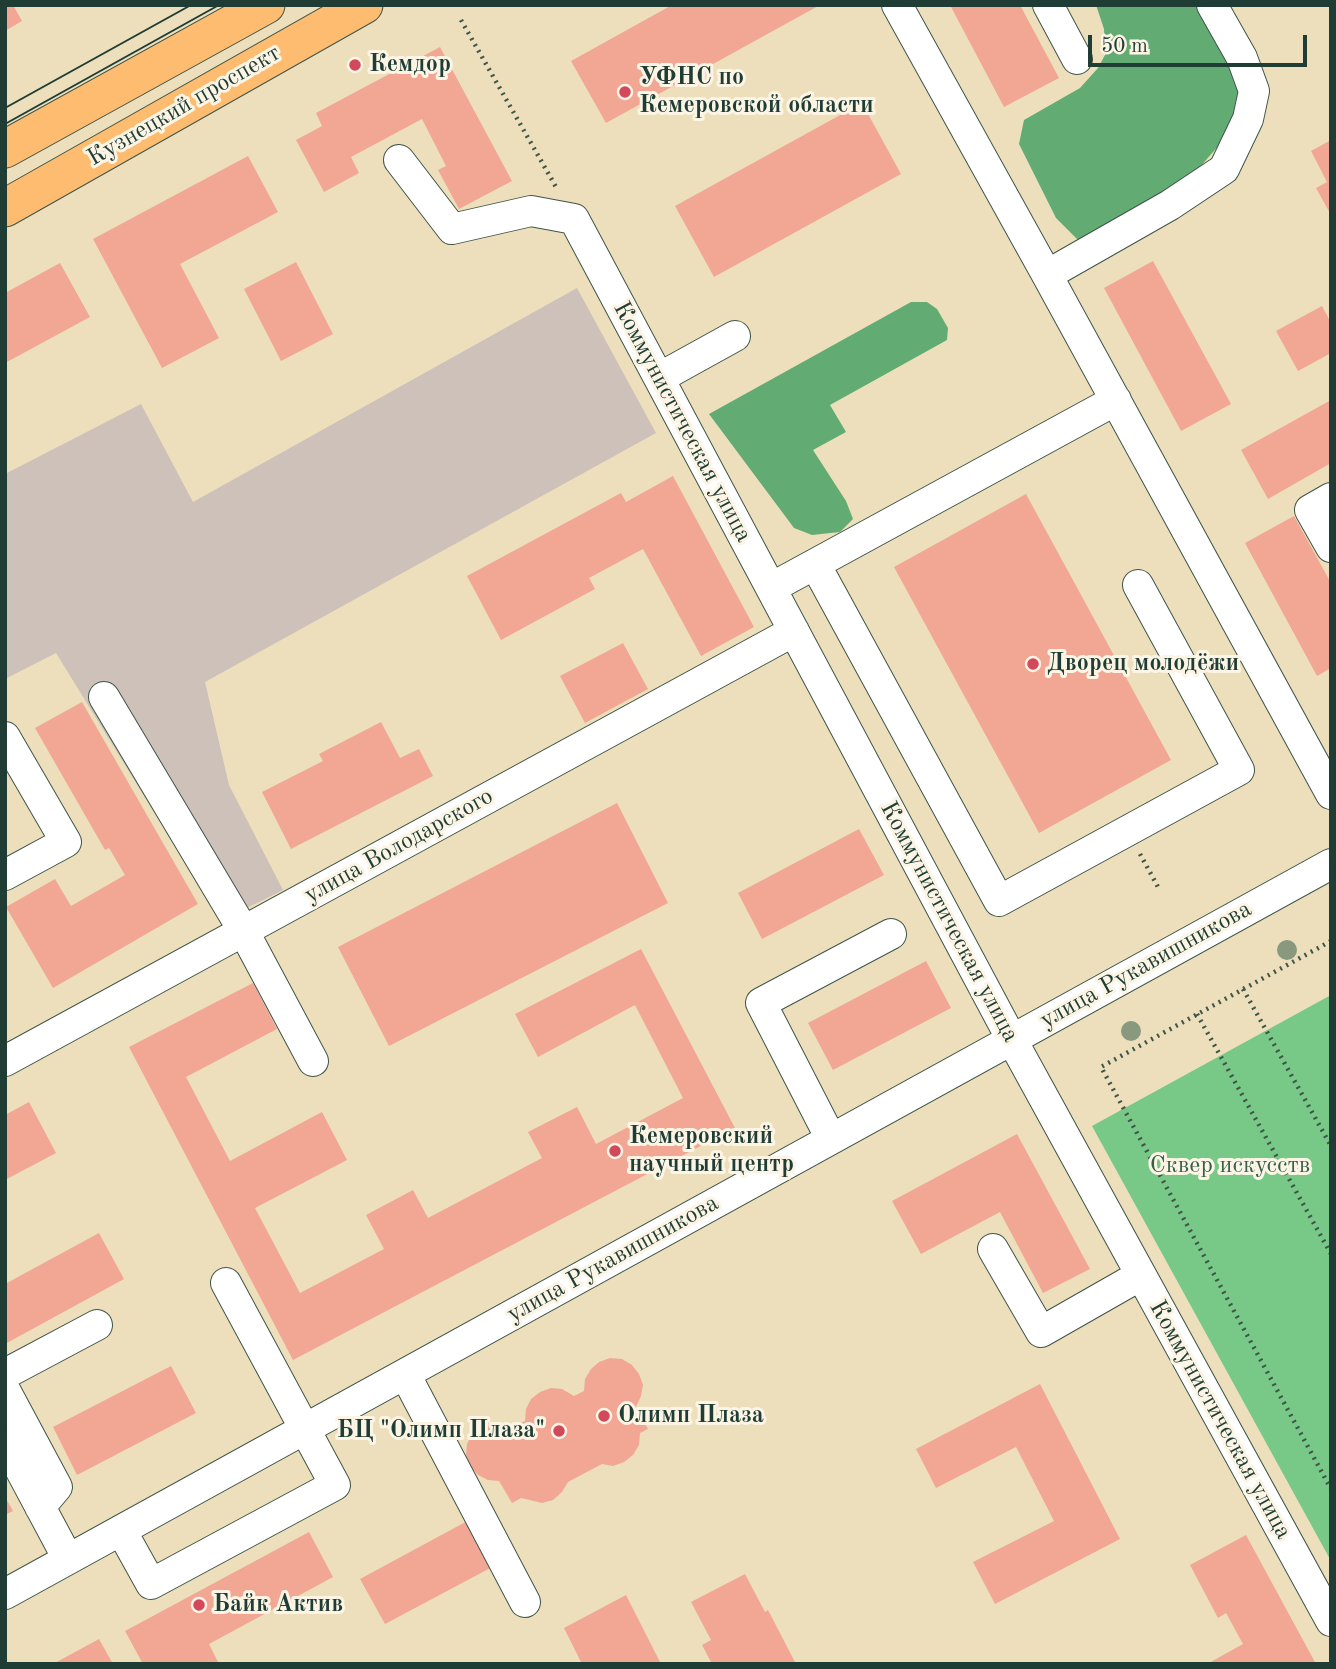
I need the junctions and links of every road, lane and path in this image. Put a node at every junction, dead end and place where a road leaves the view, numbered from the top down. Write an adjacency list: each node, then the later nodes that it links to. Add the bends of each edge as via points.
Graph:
1 (266, 5): 9 (main road, Кузнецкий проспект)
2 (364, 5): 6 (main road, Кузнецкий проспект)
3 (897, 5): 13 (street)
4 (1048, 5): 8 (street)
5 (1212, 5): 13 (street, via 1242,58 1254,91 1248,119 1224,169)
6 (325, 14): 11 (main road, Кузнецкий проспект)
7 (461, 20): 12 (path)
8 (1077, 60)
9 (5, 149)
10 (399, 160): 12 (street, via 452,229 531,211)
11 (5, 208)
12 (574, 219): 15 (street, Коммунистическая улица)
13 (1048, 275): 16 (street)
14 (735, 336): 15 (street)
15 (659, 377): 21 (street, Коммунистическая улица)
16 (1116, 400): 19 (street); 25 (street)
17 (1331, 498): 18 (street, via 1310,510)
18 (1331, 547)
19 (815, 564): 20 (street, via 999,901 1239,770); 21 (street)
20 (1138, 585)
21 (771, 588): 22 (street, Коммунистическая улица)
22 (794, 631): 28 (street, улица Володарского); 33 (street, Коммунистическая улица)
23 (104, 697): 28 (street)
24 (5, 737): 27 (street, via 66,842)
25 (1331, 794)
26 (1331, 864): 33 (street, улица Рукавишникова)
27 (5, 875)
28 (243, 930): 34 (street, улица Володарского); 35 (street)
29 (891, 934): 36 (street, via 761,1003)
30 (1331, 940): 31 (path)
31 (1243, 989): 32 (path); 37 (path)
32 (1197, 1014): 39 (path); 48 (path, via 1101,1067)
33 (1012, 1040): 36 (street, улица Рукавишникова); 40 (street, Коммунистическая улица)
34 (5, 1061)
35 (313, 1061)
36 (831, 1139): 44 (street, улица Рукавишникова)
37 (1331, 1146)
38 (993, 1249): 40 (street, via 1041,1332)
39 (1331, 1254)
40 (1141, 1275): 54 (street, Коммунистическая улица)
41 (226, 1283): 46 (street)
42 (97, 1325): 43 (street)
43 (5, 1374)
44 (405, 1374): 46 (street, улица Рукавишникова); 53 (street)
45 (5, 1390): 49 (street, via 57,1487)
46 (305, 1429): 50 (street, улица Рукавишникова); 50 (street, via 335,1485 151,1584)
47 (5, 1441): 49 (street)
48 (1331, 1489)
49 (40, 1507): 51 (street)
50 (121, 1530): 51 (street, улица Рукавишникова)
51 (68, 1559): 52 (street, улица Рукавишникова)
52 (5, 1594)
53 (525, 1602)
54 (1331, 1622)

